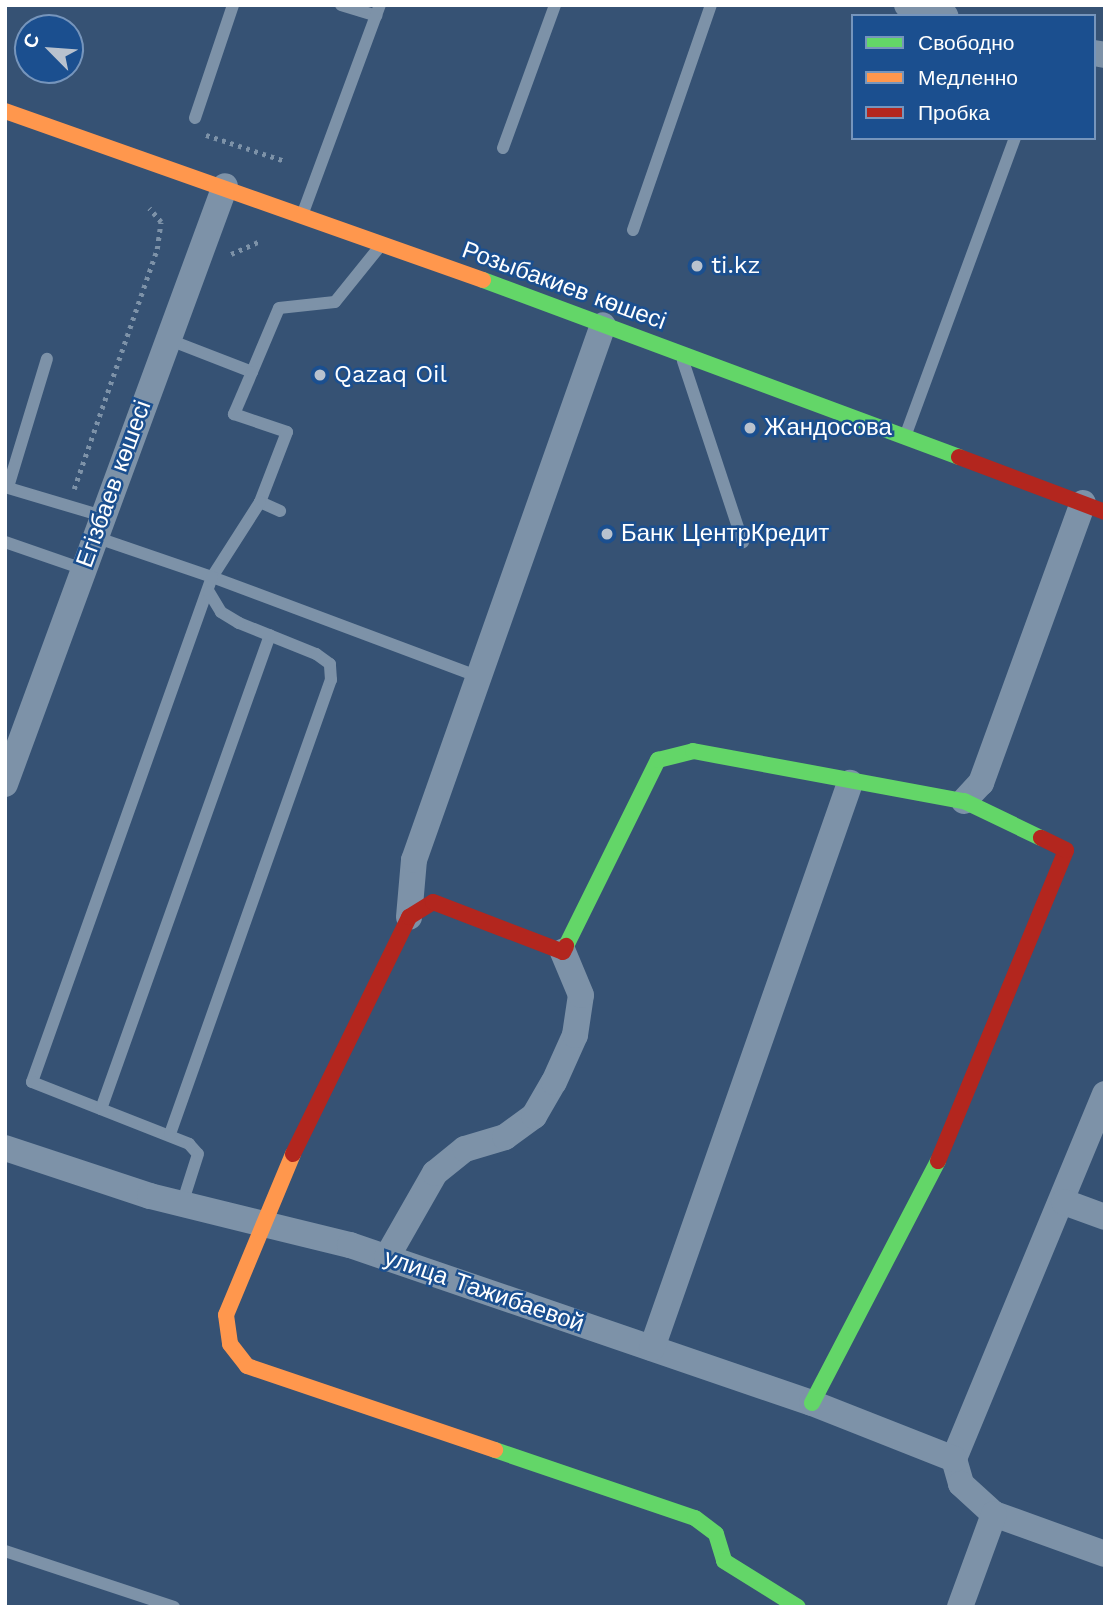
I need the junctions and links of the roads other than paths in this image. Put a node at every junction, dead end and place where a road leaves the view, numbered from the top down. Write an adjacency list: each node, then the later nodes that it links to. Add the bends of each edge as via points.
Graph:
1 (233, 5): 9 (lane)
2 (341, 5): 6 (lane)
3 (555, 5): 11 (lane)
4 (711, 5): 14 (lane)
5 (907, 5): 7 (street)
6 (378, 11): 13 (lane)
7 (938, 14)
8 (5, 111): 12 (street, Розыбакиев көшесі)
9 (195, 118)
10 (1014, 140): 21 (lane)
11 (503, 148)
12 (225, 186): 13 (street, Розыбакиев көшесі); 17 (street, Егізбаев көшесі)
13 (302, 213): 15 (street, Розыбакиев көшесі)
14 (633, 230)
15 (382, 243): 16 (street, Розыбакиев көшесі); 20 (lane, via 335,302 279,309)
16 (603, 325): 18 (street, Розыбакиев көшесі); 33 (street)
17 (167, 339): 20 (lane); 26 (street, Егізбаев көшесі)
18 (681, 354): 21 (street, Розыбакиев көшесі); 27 (lane)
19 (47, 359): 22 (lane)
20 (252, 372): 23 (lane, via 234,414 286,432)
21 (905, 437): 24 (street, Розыбакиев көшесі)
22 (7, 487): 26 (lane, via 68,506)
23 (260, 502): 25 (lane); 30 (lane)
24 (1094, 507): 36 (street, via 981,783)
25 (280, 512)
26 (98, 527): 29 (street, Егізбаев көшесі); 30 (lane)
27 (743, 541)
28 (5, 542): 29 (lane)
29 (83, 569): 35 (street, Егізбаев көшесі)
30 (212, 577): 31 (lane); 33 (lane)
31 (209, 592): 32 (lane, via 221,612); 40 (lane, via 32,1082)
32 (270, 635): 40 (lane); 41 (lane, via 330,664 331,680)
33 (479, 677): 37 (street, via 414,860)
34 (850, 783): 36 (street); 38 (street, via 693,751 658,760); 48 (street)
35 (5, 784)
36 (964, 801): 49 (street, via 1066,850 953,1131)
37 (408, 917): 38 (street, via 433,902); 46 (street)
38 (563, 952): 47 (street, via 581,995 575,1035 554,1082 534,1116 505,1137 465,1149 435,1173)
39 (1105, 1094): 43 (street)
40 (101, 1108): 41 (lane)
41 (170, 1135): 44 (lane, via 198,1154)
42 (5, 1147): 44 (street, улица Тажибаевой)
43 (1064, 1202): 45 (street); 50 (street)
44 (182, 1205): 46 (street, улица Тажибаевой)
45 (1105, 1217)
46 (259, 1224): 47 (street, улица Тажибаевой); 55 (street, via 226,1315 230,1344 247,1366 695,1518 716,1534 724,1561)
47 (387, 1257): 48 (street, улица Тажибаевой)
48 (652, 1348): 49 (street, улица Тажибаевой)
49 (812, 1403): 50 (street, улица Тажибаевой)
50 (954, 1459): 51 (street, via 961,1484)
51 (993, 1514): 53 (street); 56 (street)
52 (5, 1551): 54 (lane)
53 (1105, 1554)
54 (174, 1607)
55 (798, 1607)
56 (960, 1607)

